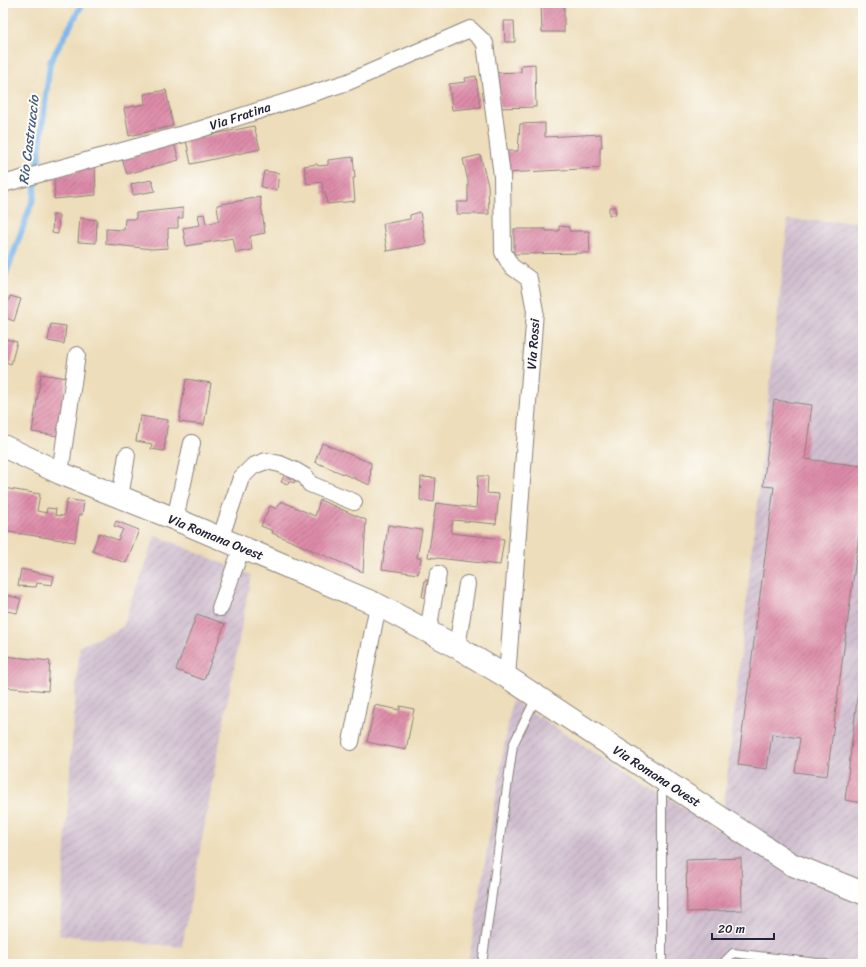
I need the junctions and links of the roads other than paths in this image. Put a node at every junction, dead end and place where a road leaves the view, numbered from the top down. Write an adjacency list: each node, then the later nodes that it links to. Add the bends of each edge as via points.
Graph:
1 (470, 29): 2 (street, Via Fratina, via 348,82 198,130); 19 (street, Via Rossi, via 486,43 502,176 503,252 511,266 529,279 535,311)
2 (3, 184)
3 (77, 355): 7 (street)
4 (192, 443): 10 (street)
5 (3, 446): 7 (street, Via Romana Ovest)
6 (127, 455): 8 (street)
7 (60, 473): 8 (street, Via Romana Ovest)
8 (120, 498): 10 (street, Via Romana Ovest)
9 (354, 502): 11 (street, via 310,484 306,477 296,471 266,461 253,466 241,478)
10 (175, 519): 11 (street, Via Romana Ovest)
11 (220, 538): 12 (street, Via Romana Ovest)
12 (242, 547): 15 (street, Via Romana Ovest); 16 (street)
13 (438, 574): 17 (street)
14 (467, 584): 18 (street)
15 (378, 605): 17 (street, Via Romana Ovest); 21 (street)
16 (220, 608)
17 (428, 631): 18 (street, Via Romana Ovest)
18 (457, 647): 19 (street, Via Romana Ovest)
19 (507, 677): 20 (street, Via Romana Ovest)
20 (536, 697): 22 (street, Via Romana Ovest); 24 (lane, via 513,745)
21 (351, 742)
22 (662, 778): 23 (street, Via Romana Ovest, via 791,864); 25 (lane)
23 (863, 892)
24 (482, 964)
25 (662, 964)
26 (722, 964): 27 (lane, via 733,953)
27 (826, 964)

